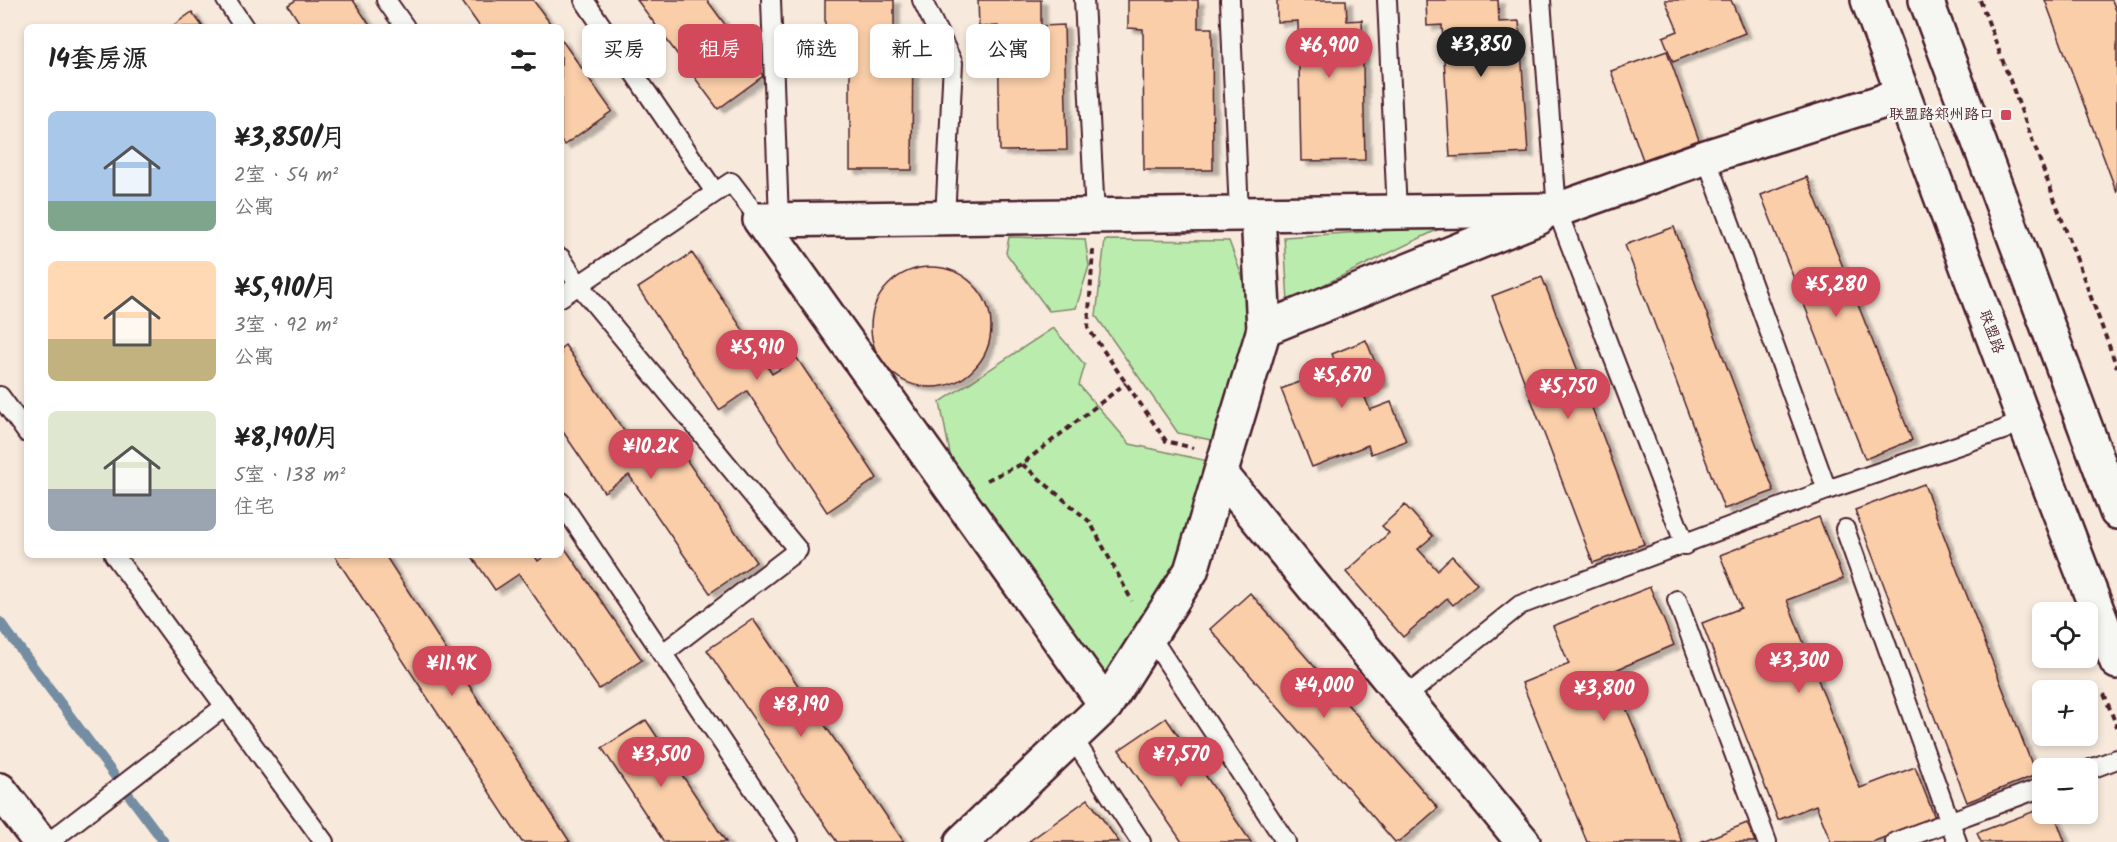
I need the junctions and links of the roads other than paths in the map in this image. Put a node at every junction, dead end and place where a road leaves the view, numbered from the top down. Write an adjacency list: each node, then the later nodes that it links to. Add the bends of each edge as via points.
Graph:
1 (226, 0): 12 (lane)
2 (386, 0): 13 (lane)
3 (584, 0): 16 (lane)
4 (771, 0): 22 (lane)
5 (922, 0): 21 (lane, via 953,63)
6 (1084, 0): 20 (lane)
7 (1230, 0): 19 (lane)
8 (1386, 0): 18 (lane)
9 (1541, 0): 17 (lane)
10 (1869, 0): 14 (street, 联盟路)
11 (1926, 0): 33 (street)
12 (242, 24)
13 (403, 24)
14 (1902, 91): 15 (street, via 1881,102); 28 (street, 联盟路)
15 (1706, 157): 17 (street); 31 (lane)
16 (715, 192): 22 (lane, via 730,182); 24 (lane)
17 (1557, 210): 18 (street); 26 (street); 35 (lane)
18 (1397, 212): 19 (street)
19 (1248, 214): 20 (street); 26 (street)
20 (1095, 216): 21 (street)
21 (945, 218): 22 (street)
22 (769, 220): 42 (street, via 956,495)
23 (564, 262): 24 (lane)
24 (579, 285): 25 (lane); 39 (lane, via 798,550)
25 (564, 295)
26 (1264, 329): 30 (street)
27 (0, 396): 29 (lane)
28 (2024, 420): 31 (lane); 40 (street, 联盟路)
29 (24, 429)
30 (1223, 465): 38 (street, via 1191,571); 41 (street)
31 (1827, 490): 35 (lane)
32 (564, 507): 39 (lane)
33 (2117, 512)
34 (1845, 529): 49 (lane)
35 (1685, 545): 41 (lane, via 1520,605)
36 (116, 558): 43 (lane)
37 (1677, 600): 58 (lane)
38 (1150, 636): 42 (street); 56 (lane)
39 (662, 654): 53 (lane)
40 (2117, 662)
41 (1404, 698): 57 (street)
42 (1106, 705): 44 (street)
43 (224, 707): 51 (lane); 52 (lane)
44 (1072, 737): 54 (street); 55 (lane)
45 (2117, 759): 46 (lane)
46 (2098, 766)
47 (0, 790): 50 (street)
48 (2032, 791): 49 (lane)
49 (1949, 821): 59 (lane); 60 (lane)
50 (40, 842)
51 (49, 842)
52 (324, 842)
53 (789, 842)
54 (962, 842)
55 (1141, 842)
56 (1286, 842)
57 (1523, 842)
58 (1767, 842)
59 (1895, 842)
60 (1957, 842)

